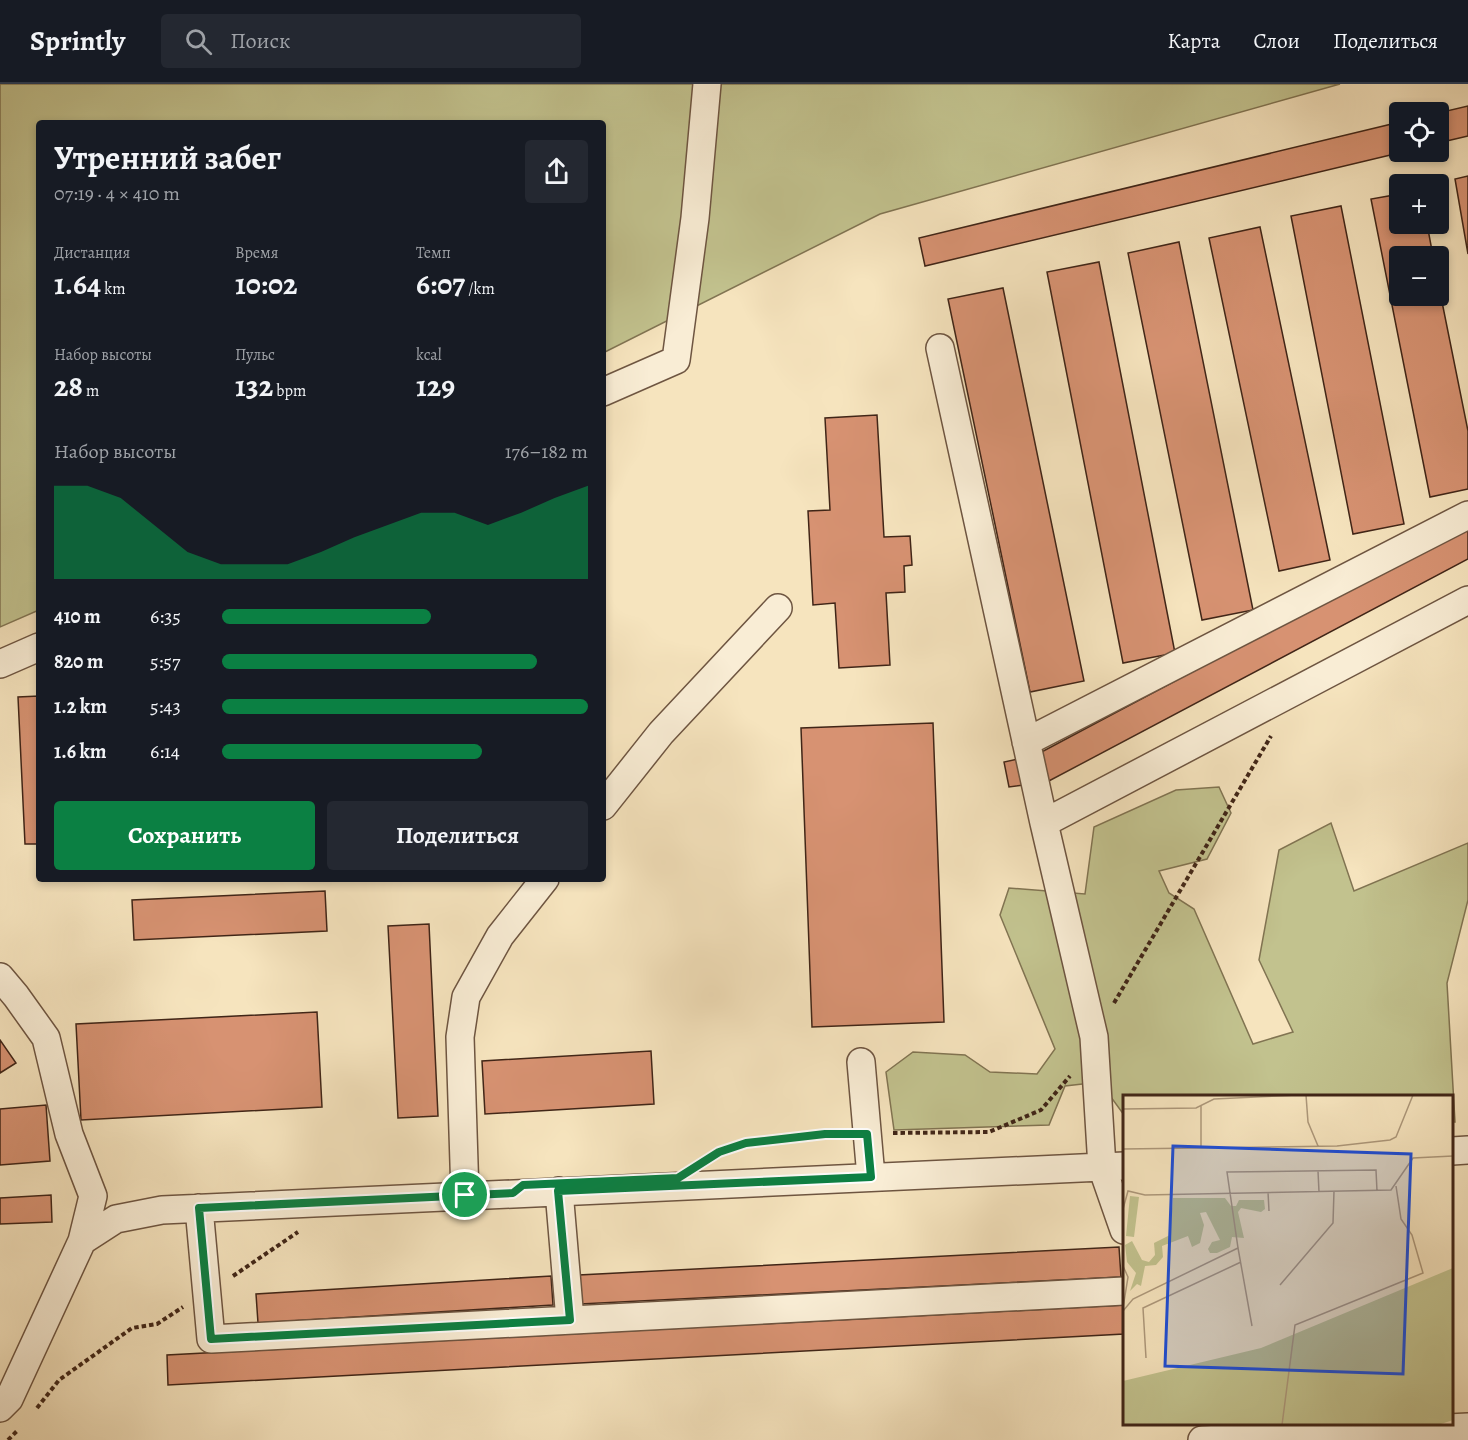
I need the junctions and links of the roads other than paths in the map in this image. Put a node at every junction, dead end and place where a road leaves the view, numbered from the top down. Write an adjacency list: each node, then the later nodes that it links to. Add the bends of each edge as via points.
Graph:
1 (707, 84): 3 (lane, via 695,219 676,360)
2 (940, 348): 9 (lane)
3 (606, 391)
4 (1468, 515): 9 (lane)
5 (1468, 600): 11 (lane)
6 (778, 608): 10 (lane, via 661,732)
7 (36, 648): 8 (lane)
8 (0, 664)
9 (1026, 742): 11 (lane)
10 (606, 802)
11 (1044, 823): 17 (lane, via 1094,1037)
12 (543, 882): 20 (lane, via 500,936 466,997 460,1037)
13 (0, 977): 23 (lane, via 46,1038 69,1134 93,1196)
14 (861, 1062): 18 (lane)
15 (1468, 1150): 16 (lane)
16 (1453, 1151)
17 (1113, 1166): 18 (lane); 22 (lane)
18 (871, 1177): 19 (lane)
19 (558, 1191): 20 (lane); 25 (lane)
20 (465, 1195): 21 (lane)
21 (199, 1208): 23 (lane, via 116,1219); 25 (lane, via 211,1339)
22 (1123, 1219)
23 (82, 1241): 26 (lane, via 9,1399)
24 (1123, 1291): 25 (lane)
25 (570, 1320)
26 (0, 1408)
27 (1468, 1427): 28 (lane)
28 (1297, 1438): 29 (lane)
29 (1202, 1440)

